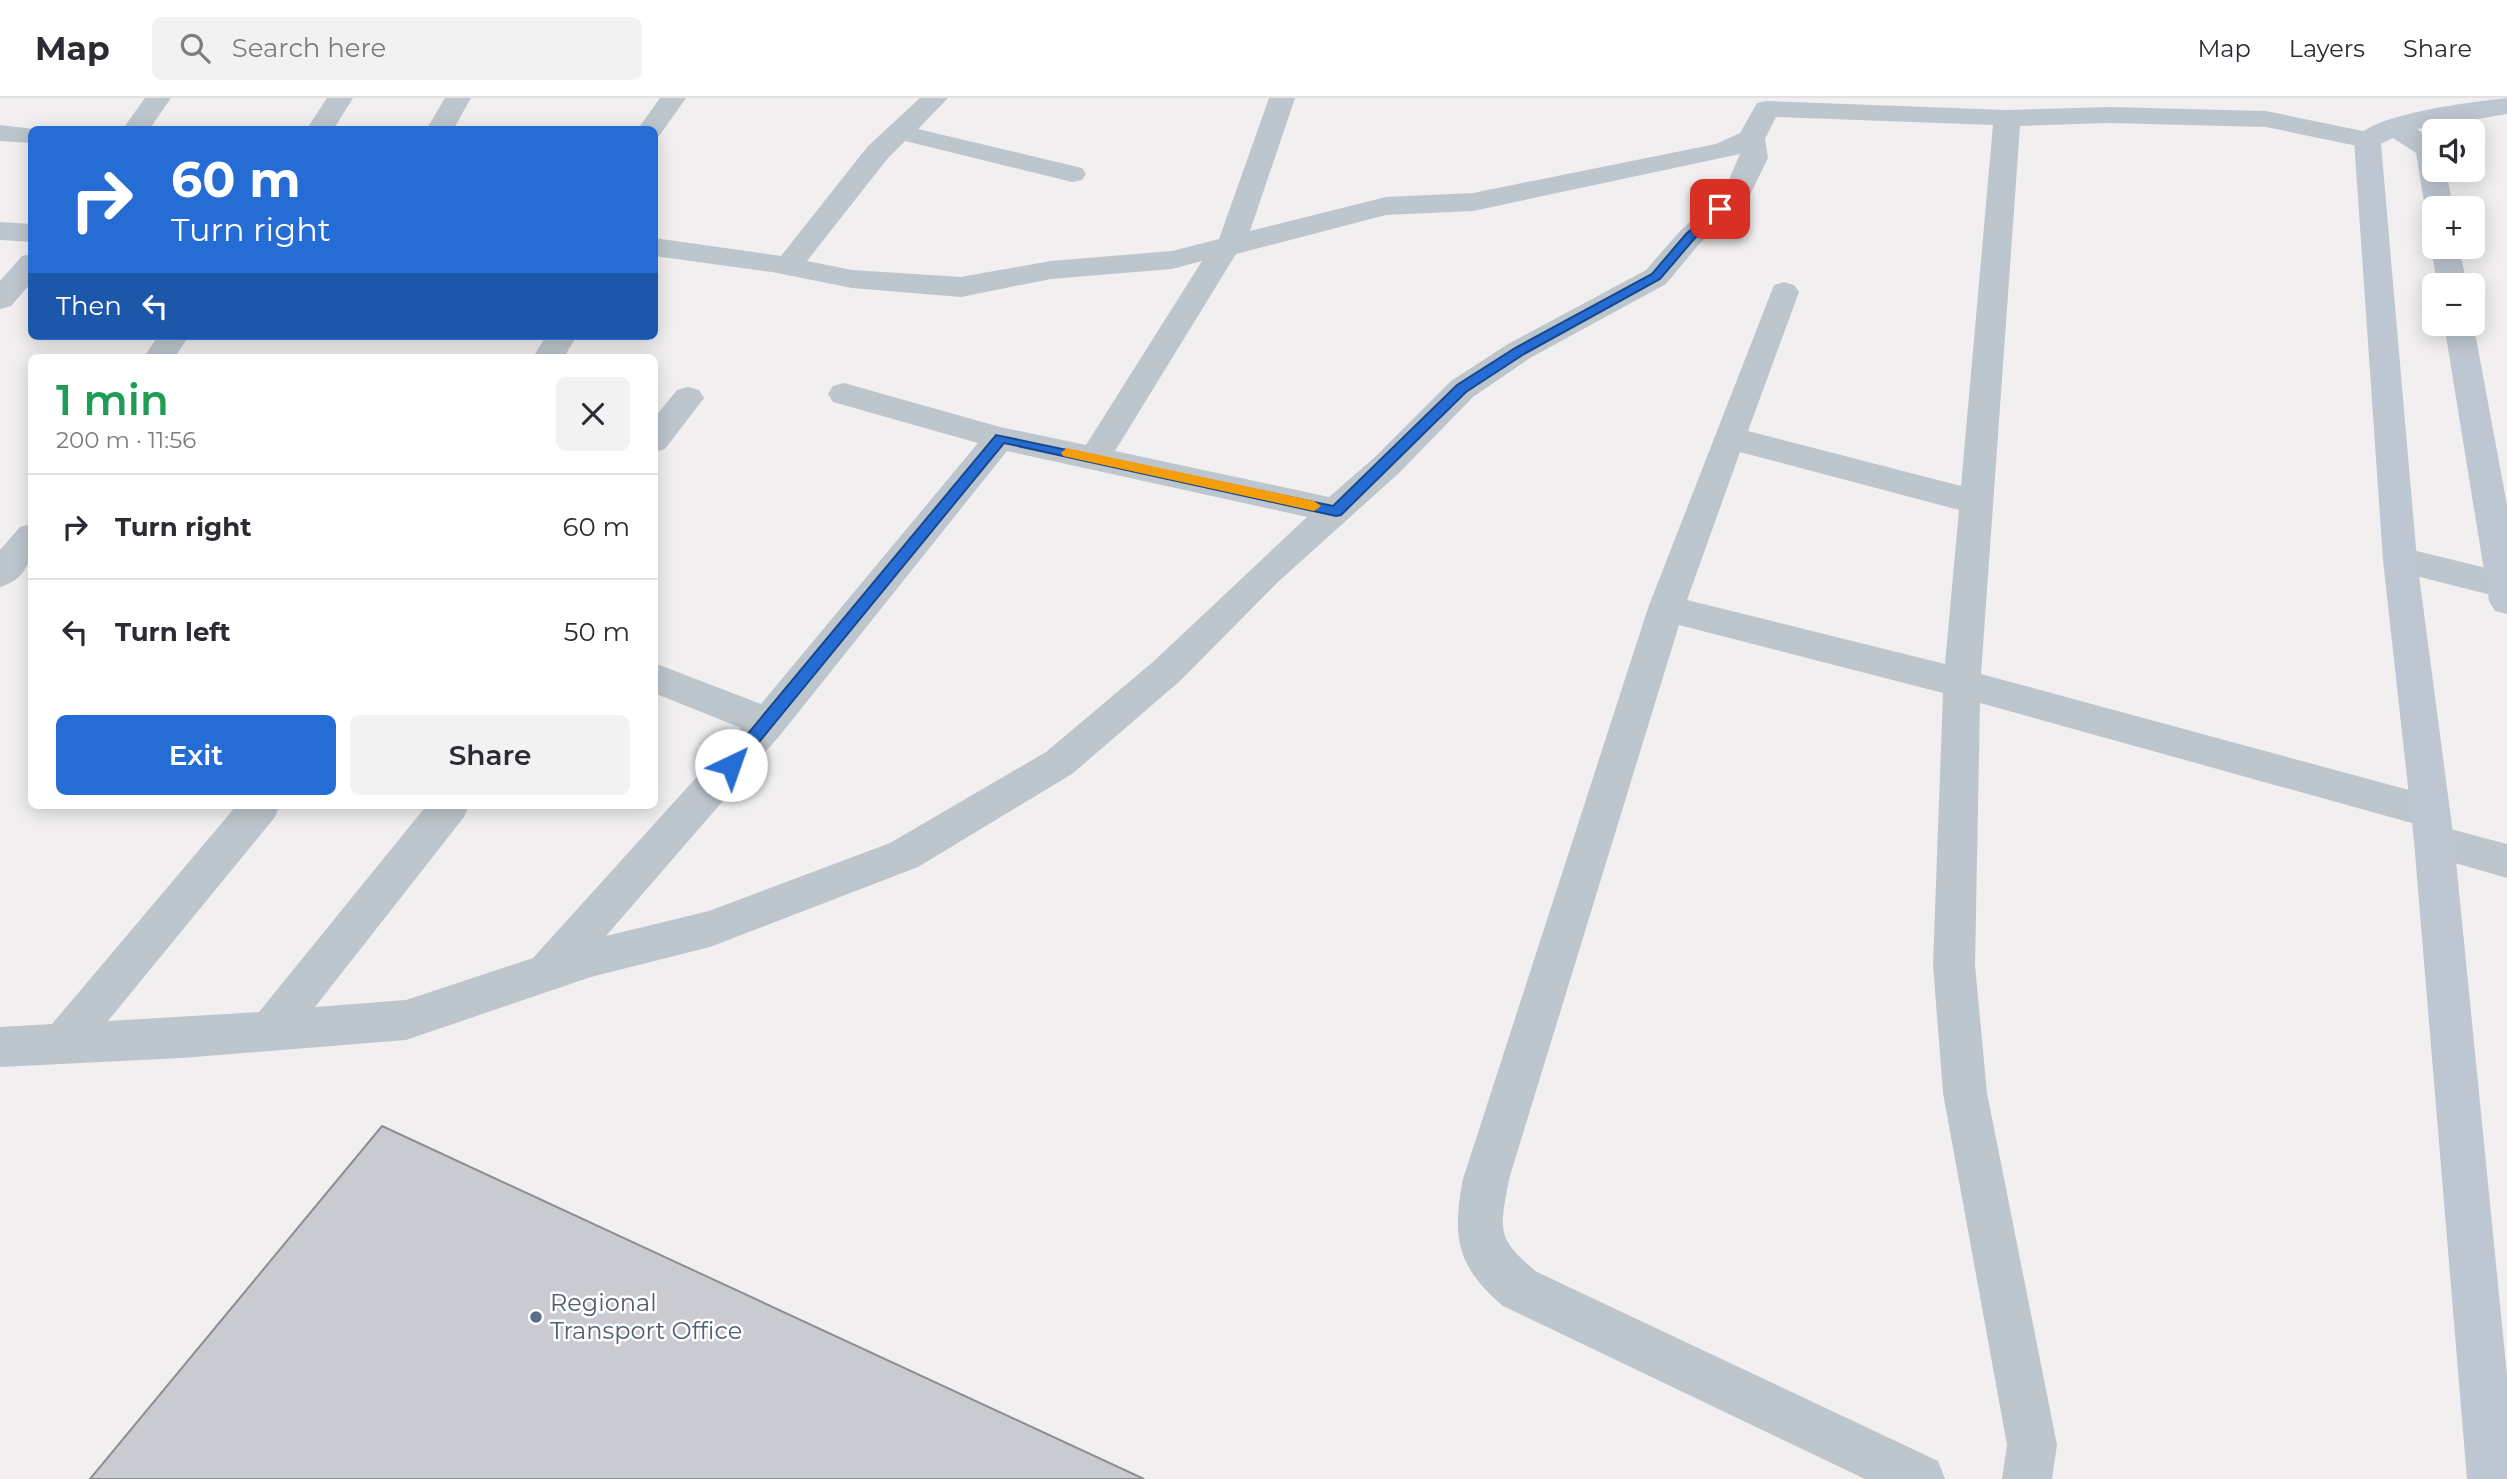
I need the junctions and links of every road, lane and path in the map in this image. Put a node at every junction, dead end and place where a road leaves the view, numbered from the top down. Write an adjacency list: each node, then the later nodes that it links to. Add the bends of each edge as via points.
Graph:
1 (158, 98): 11 (street)
2 (340, 98): 12 (street)
3 (458, 98): 13 (street)
4 (673, 98): 14 (street)
5 (935, 98): 15 (street)
6 (1274, 100): 23 (street, via 1265,156)
7 (2446, 105): 8 (street); 17 (street)
8 (2507, 106)
9 (1754, 116): 10 (street); 23 (street, via 1740,147 1473,202 1385,206); 37 (street, via 1754,158 1736,195 1690,237 1656,277 1519,351 1462,388)
10 (2007, 118): 17 (street, via 2266,119); 36 (street)
11 (138, 126)
12 (322, 126)
13 (441, 126)
14 (653, 126)
15 (899, 132): 19 (street); 25 (street)
16 (0, 133): 18 (street)
17 (2380, 133): 20 (street, via 2429,150); 39 (street)
18 (28, 135)
19 (1072, 174)
20 (2437, 196)
21 (0, 231): 22 (street)
22 (28, 233)
23 (1228, 246): 25 (street, via 1172,260 1051,270 961,287 852,279); 35 (street)
24 (658, 248): 25 (street)
25 (788, 266)
26 (28, 267): 28 (street)
27 (1784, 292): 34 (street)
28 (0, 299)
29 (2461, 336): 41 (street)
30 (844, 394): 33 (street)
31 (688, 398): 32 (street)
32 (658, 436)
33 (1000, 438): 35 (street); 45 (street)
34 (1730, 439): 36 (street); 42 (street)
35 (1094, 458): 37 (street)
36 (1976, 502): 44 (street)
37 (1336, 511): 50 (street, via 1167,671 1059,763 916,848 710,929 591,958)
38 (28, 541): 40 (street)
39 (2400, 560): 41 (street); 48 (street)
40 (0, 575)
41 (2506, 591)
42 (1666, 608): 44 (street); 54 (street, via 1486,1179 1479,1219 1481,1247 1494,1269 1520,1289)
43 (658, 679): 45 (street)
44 (1962, 683): 48 (street); 55 (street, via 1954,965 1957,1021 1965,1093 2032,1444)
45 (768, 723): 50 (street)
46 (258, 809): 52 (street)
47 (447, 809): 51 (street)
48 (2432, 827): 49 (street); 56 (street)
49 (2507, 861)
50 (546, 974): 51 (street, via 405,1020)
51 (270, 1031): 52 (street)
52 (62, 1044): 53 (street)
53 (0, 1047)
54 (1920, 1479)
55 (2027, 1479)
56 (2492, 1479)

